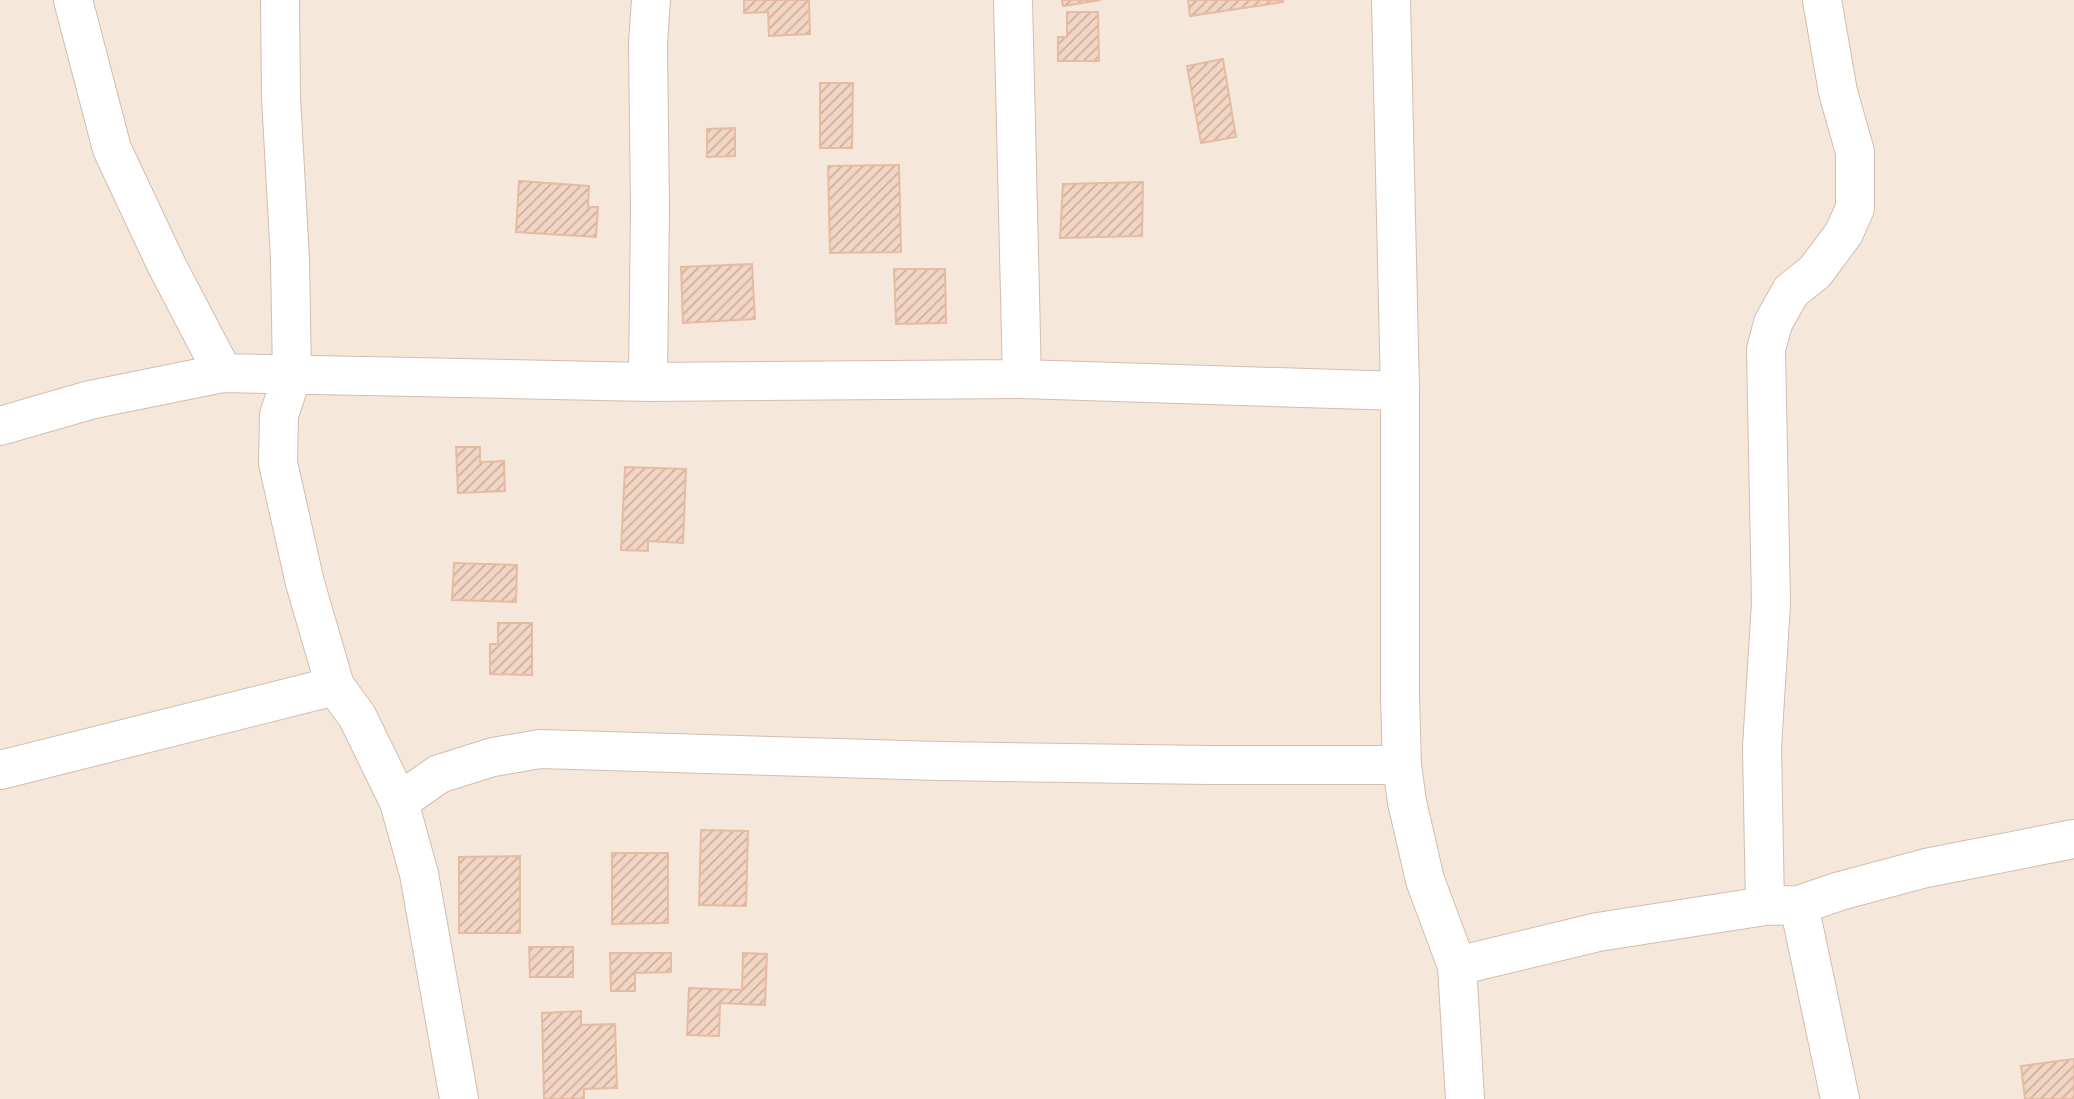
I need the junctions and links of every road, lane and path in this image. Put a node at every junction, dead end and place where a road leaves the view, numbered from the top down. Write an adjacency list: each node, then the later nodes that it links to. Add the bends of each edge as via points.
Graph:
1 (73, 0): 7 (street, via 112,149)
2 (280, 0): 8 (street)
3 (651, 0): 10 (street)
4 (1013, 0): 9 (street)
5 (1391, 0): 11 (street)
6 (1822, 0): 18 (street, via 1838,92 1855,152 1855,208 1844,233 1815,272 1791,291 1773,323 1766,349 1771,603 1762,747)
7 (223, 373): 8 (street); 12 (street, via 90,400)
8 (292, 376): 10 (street); 13 (street, via 279,415 278,463)
9 (1022, 379): 10 (street); 11 (street)
10 (649, 382)
11 (1400, 391): 14 (street)
12 (0, 426)
13 (335, 687): 15 (street); 16 (street, via 357,716)
14 (1402, 765): 16 (street, via 966,761 540,749 493,757 439,775); 19 (street, via 1426,880)
15 (0, 770)
16 (399, 802): 20 (street, via 419,874)
17 (2074, 839): 18 (street, via 1926,867)
18 (1782, 905): 19 (street, via 1598,932); 22 (street)
19 (1457, 966): 21 (street)
20 (460, 1099)
21 (1465, 1099)
22 (1840, 1099)

